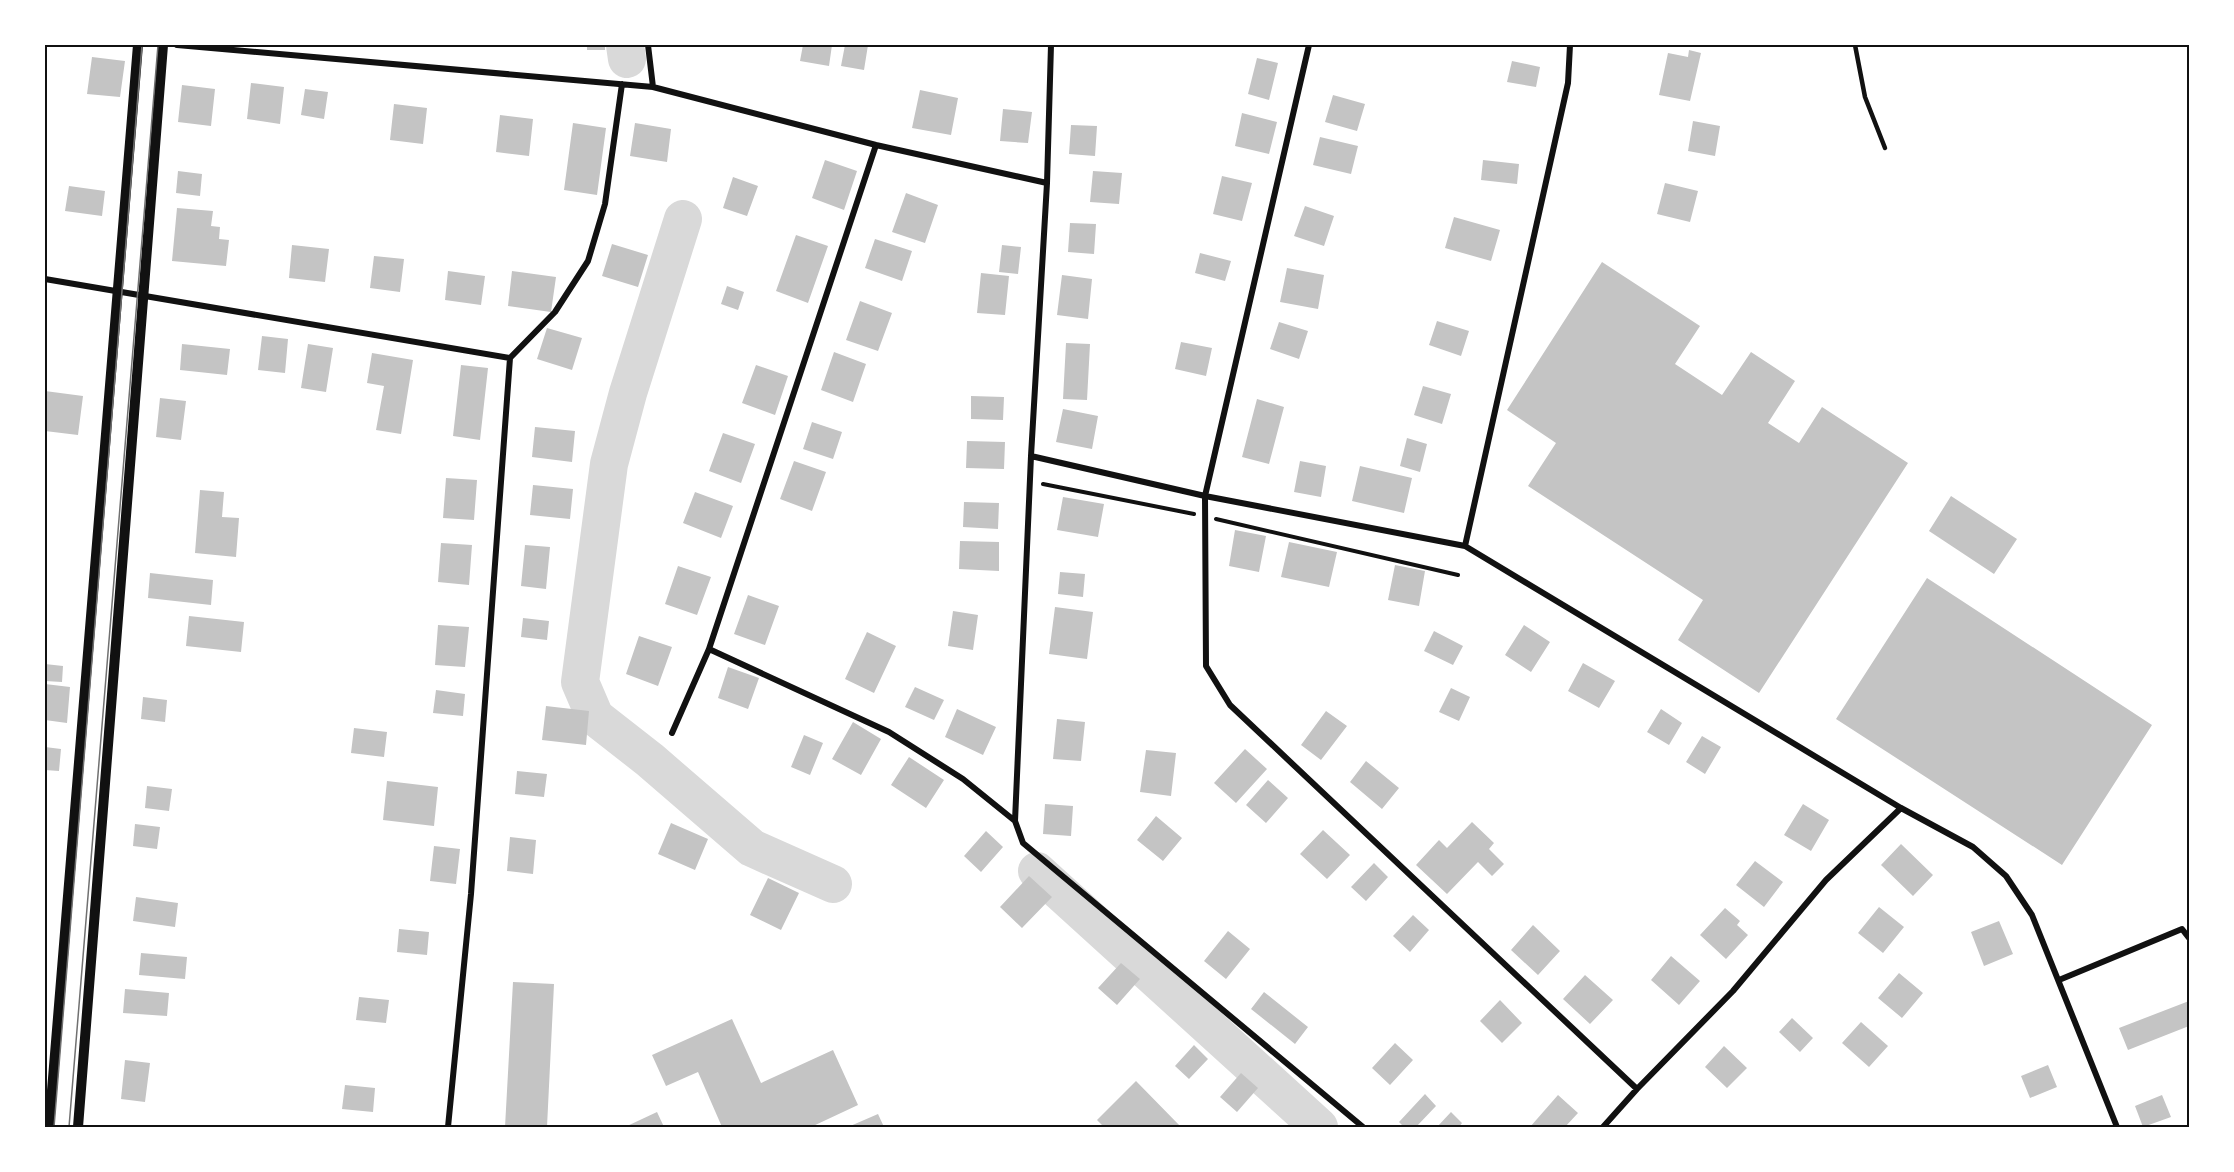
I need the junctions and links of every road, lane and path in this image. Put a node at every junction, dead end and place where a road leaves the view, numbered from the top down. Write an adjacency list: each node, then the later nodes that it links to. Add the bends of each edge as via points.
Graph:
1 (138, 45): 15 (street)
2 (163, 45): 16 (street)
3 (177, 45): 9 (street)
4 (648, 45): 10 (street)
5 (1051, 45): 13 (street)
6 (1309, 45): 20 (street)
7 (1570, 45): 22 (street, via 1568,83)
8 (1855, 45): 12 (lane, via 1864,97)
9 (621, 84): 10 (street); 17 (street, via 605,204 588,261 555,312)
10 (653, 87): 11 (street)
11 (876, 145): 13 (street); 24 (street)
12 (1885, 148)
13 (1047, 183): 18 (street)
14 (45, 279): 15 (street)
15 (118, 291): 16 (street); 31 (street)
16 (143, 294): 17 (street); 32 (street)
17 (510, 358): 33 (street, via 471,894)
18 (1031, 456): 19 (street); 20 (street)
19 (1030, 481): 21 (path); 27 (street)
20 (1205, 496): 21 (street); 22 (street)
21 (1206, 517): 23 (path); 30 (street, via 1206,666 1230,705)
22 (1466, 546): 26 (street)
23 (1458, 575)
24 (709, 650): 25 (street); 27 (street, via 889,732 963,778)
25 (672, 733)
26 (1901, 808): 29 (street, via 1973,847 2006,876 2032,915); 30 (street, via 1826,880 1733,991)
27 (1015, 821): 34 (street, via 1023,843)
28 (2189, 938): 29 (street, via 2182,929)
29 (2059, 980): 36 (street)
30 (1637, 1089): 35 (street)
31 (49, 1127)
32 (78, 1127)
33 (448, 1127)
34 (1363, 1127)
35 (1603, 1127)
36 (2117, 1127)

